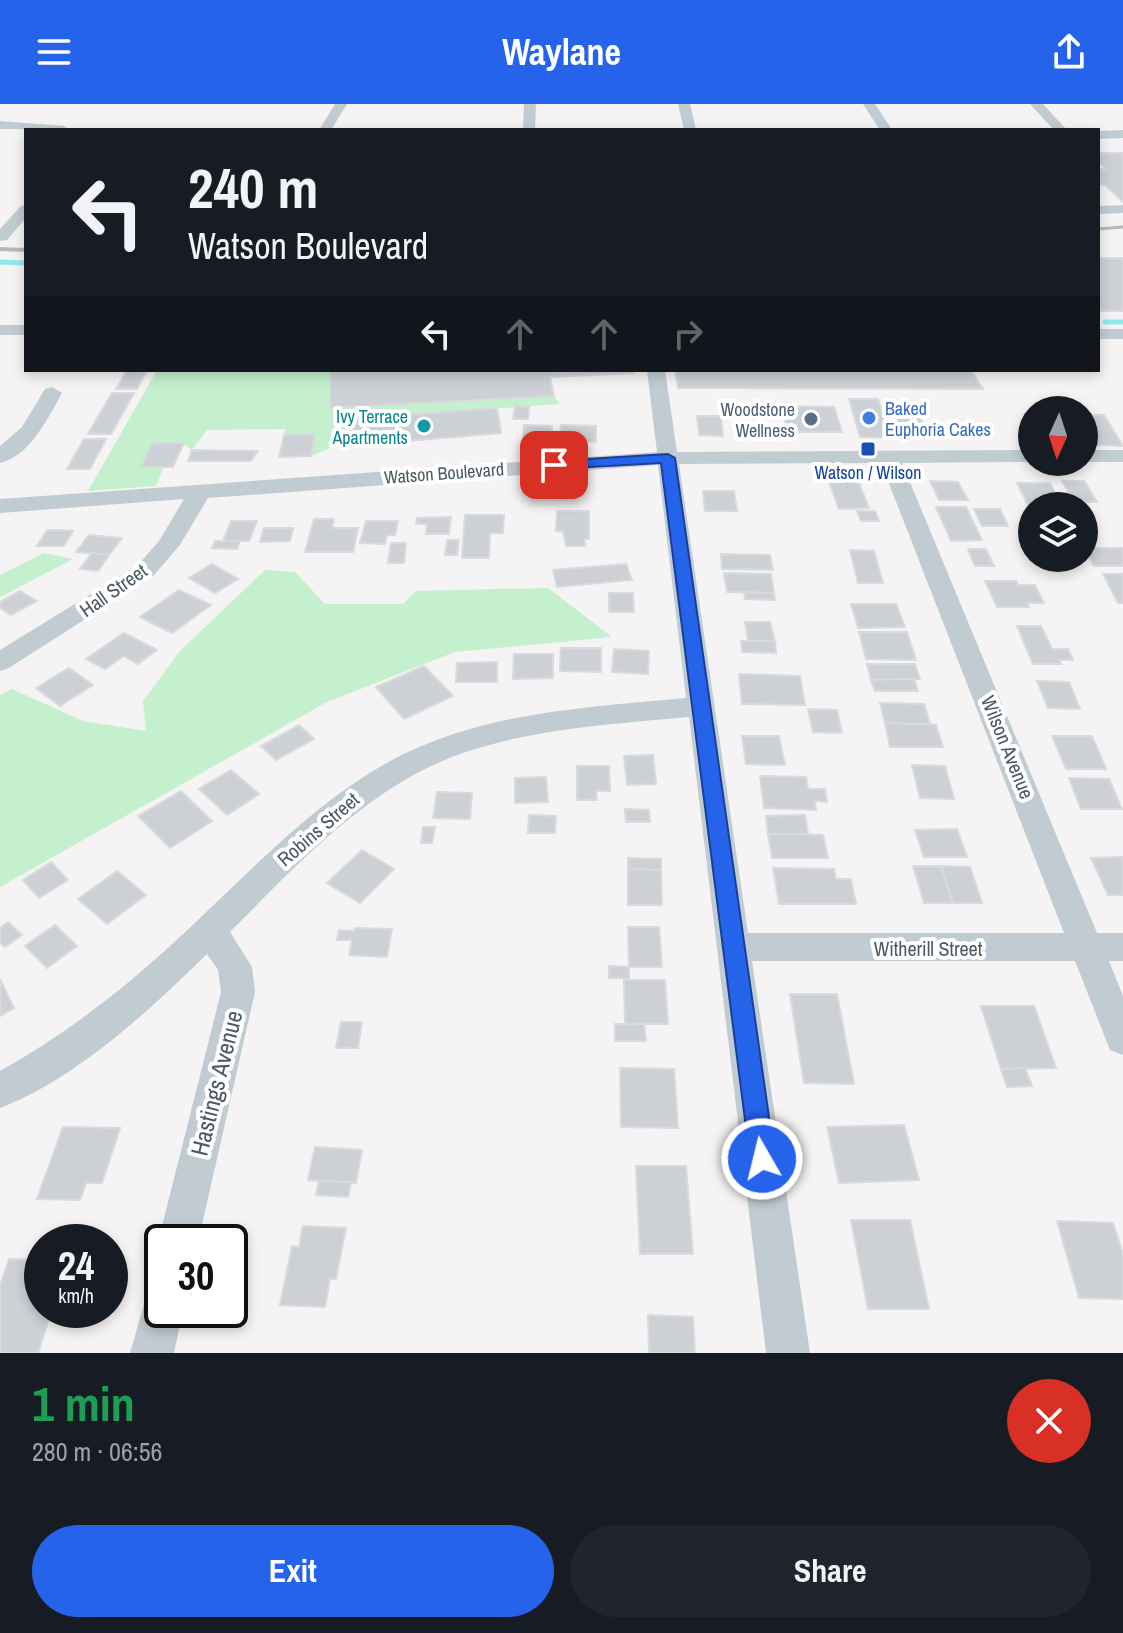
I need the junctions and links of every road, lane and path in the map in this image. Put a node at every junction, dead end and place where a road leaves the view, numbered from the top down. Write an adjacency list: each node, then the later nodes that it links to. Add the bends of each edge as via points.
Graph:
1 (341, 104): 10 (street)
2 (530, 104): 11 (street)
3 (684, 104): 12 (street)
4 (869, 104): 13 (street)
5 (1036, 104): 14 (street)
6 (40, 112): 8 (street)
7 (0, 125): 8 (street)
8 (24, 127): 9 (street)
9 (37, 128)
10 (326, 128)
11 (529, 128)
12 (690, 128)
13 (885, 128)
14 (1059, 128)
15 (1123, 134): 16 (street)
16 (1100, 135)
17 (1100, 147): 18 (street)
18 (1123, 147)
19 (1123, 209): 20 (street)
20 (1100, 210)
21 (24, 211): 22 (street)
22 (1, 237)
23 (0, 330): 24 (street)
24 (24, 330)
25 (1100, 334): 26 (street)
26 (1123, 334)
27 (656, 372): 32 (street)
28 (52, 393): 31 (street, via 30,431)
29 (889, 456): 30 (street, Watson Boulevard); 32 (street, Watson Boulevard); 42 (street, Wilson Avenue)
30 (1018, 456)
31 (0, 457)
32 (668, 458): 35 (street, Watson Boulevard); 38 (street)
33 (1098, 458): 34 (street)
34 (1119, 462)
35 (200, 492): 36 (street, Watson Boulevard); 37 (street, Hall Street, via 146,570)
36 (0, 506)
37 (0, 662)
38 (703, 706): 39 (street, Robins Street, via 546,724 482,736 421,758 362,790); 40 (street)
39 (210, 930): 44 (street, Robins Street, via 126,1009 35,1073); 45 (street, Hastings Avenue, via 235,967 238,992)
40 (734, 947): 42 (street, Witherill Street); 48 (street)
41 (1123, 947): 42 (street, Witherill Street)
42 (1086, 948): 43 (street, Wilson Avenue)
43 (1123, 1039)
44 (0, 1091)
45 (182, 1224)
46 (158, 1328): 47 (street)
47 (152, 1353)
48 (788, 1353)

